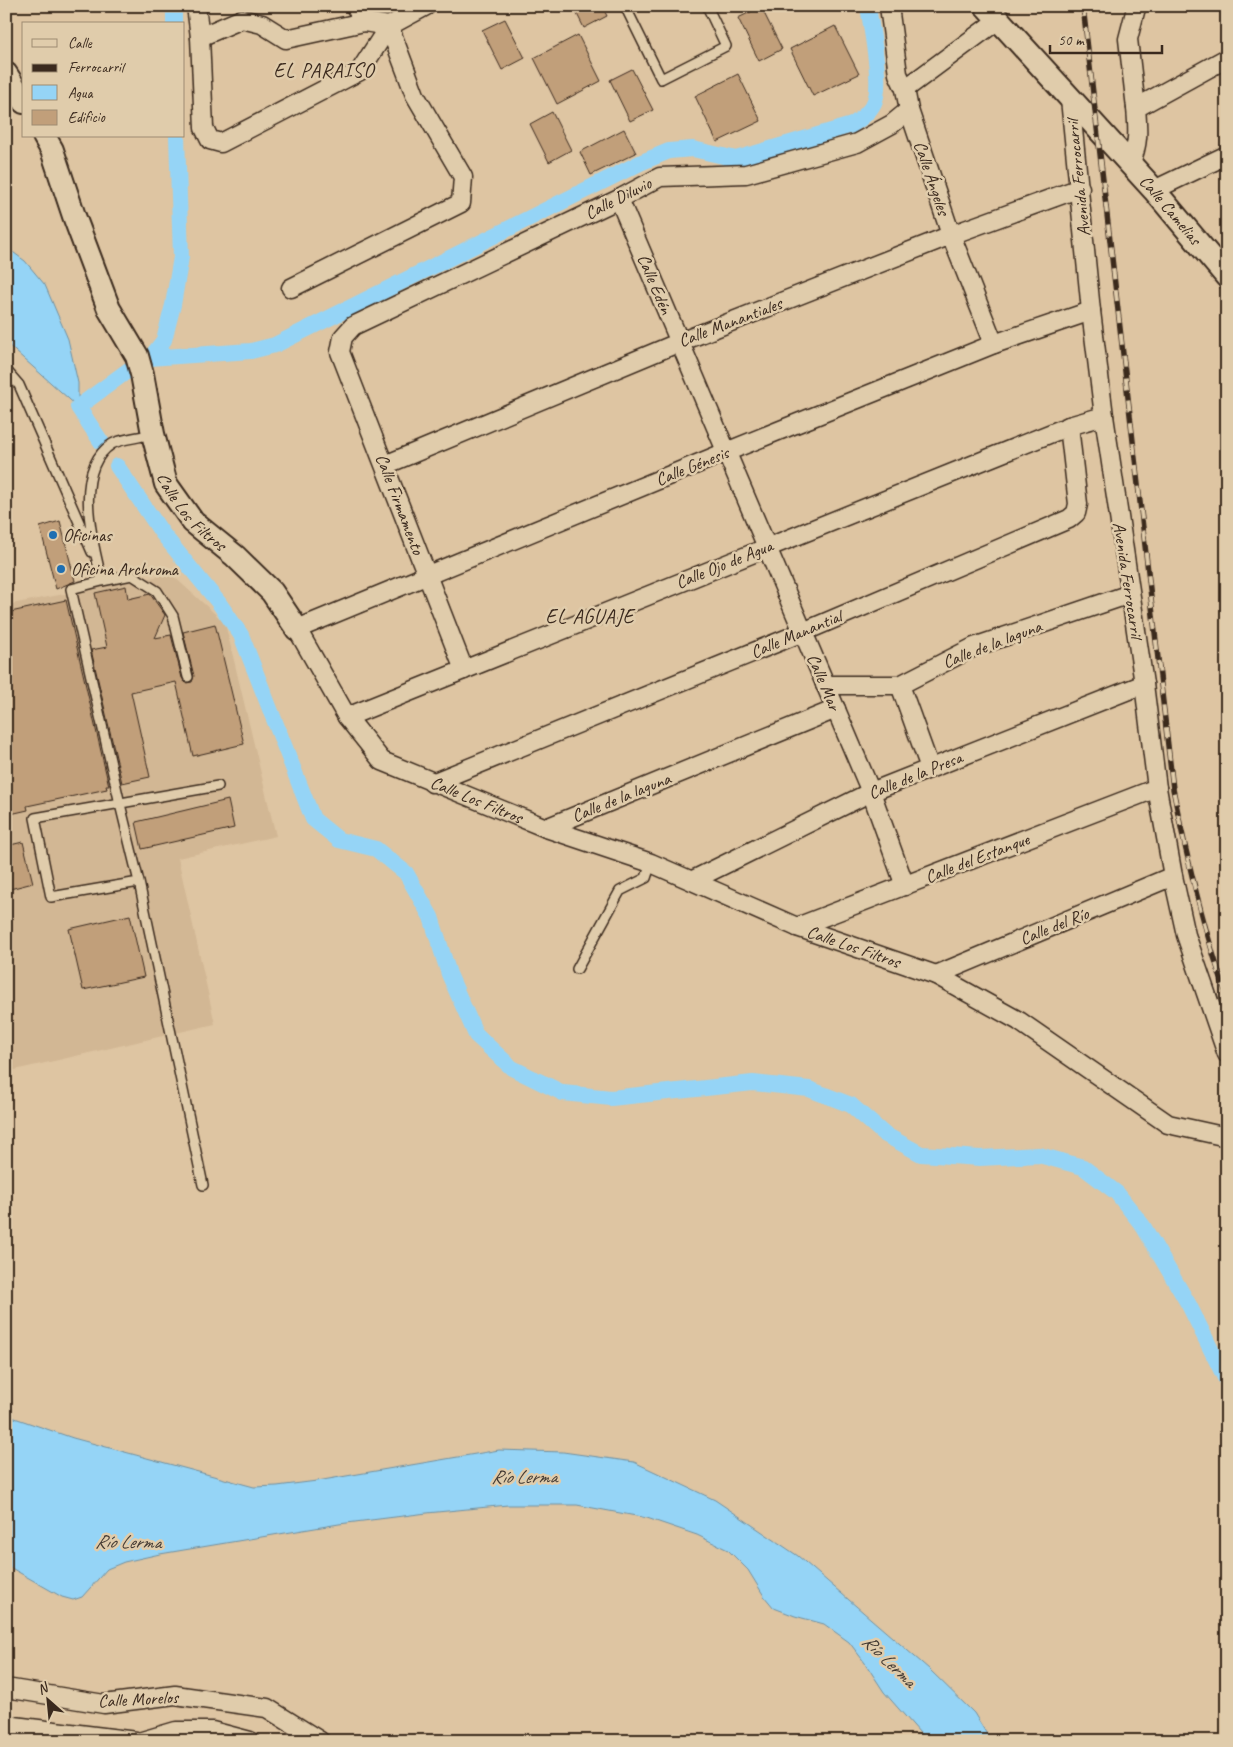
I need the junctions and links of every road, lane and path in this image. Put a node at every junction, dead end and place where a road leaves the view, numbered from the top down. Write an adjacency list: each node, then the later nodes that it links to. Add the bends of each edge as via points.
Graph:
1 (196, 6): 11 (street)
2 (355, 6): 9 (street)
3 (426, 6): 10 (street)
4 (625, 6): 5 (lane, via 661,79 726,46)
5 (707, 6)
6 (890, 6): 14 (street, Calle Ángeles, via 898,74)
7 (1137, 7): 17 (street, via 1128,39)
8 (992, 13): 14 (street); 16 (street, Calle Camelias)
9 (364, 22): 10 (street); 11 (street, via 286,39 262,24 242,19)
10 (389, 26): 11 (street, via 360,71 221,143 210,140 204,128); 27 (street, via 415,95 463,177 462,203)
11 (200, 37)
12 (1227, 58): 17 (street)
13 (9, 78): 15 (street)
14 (905, 89): 18 (street, Calle Ángeles)
15 (22, 99)
16 (1070, 99): 21 (street, Calle Camelias); 22 (street, Avenida Ferrocarril)
17 (1136, 108): 21 (street, via 1139,135)
18 (909, 110): 24 (street, Calle Diluvio, via 892,124 857,143 746,174 660,177); 25 (street, Calle Ángeles)
19 (45, 138): 35 (street, Calle Los Filtros, via 109,309 137,356)
20 (1227, 155): 23 (street)
21 (1130, 165): 23 (street, Calle Camelias)
22 (1080, 188): 25 (street, Calle Manantiales); 28 (street, Avenida Ferrocarril)
23 (1154, 190): 26 (street, Calle Camelias)
24 (618, 199): 29 (street, Calle Diluvio, via 354,326); 30 (street, Calle Edén)
25 (951, 236): 30 (street, Calle Manantiales); 31 (street, Calle Ángeles)
26 (1222, 265)
27 (291, 288)
28 (1091, 311): 31 (street, Calle Génesis); 33 (street, Avenida Ferrocarril)
29 (344, 337): 37 (street, Calle Firmamento, via 340,352)
30 (680, 342): 36 (street, Calle Edén); 37 (street, Calle Manantiales)
31 (994, 344): 36 (street, Calle Génesis)
32 (6, 370): 39 (lane, via 19,385)
33 (1104, 416): 34 (street, Calle Ojo de Agua); 42 (street, Avenida Ferrocarril)
34 (1068, 426): 38 (street, Calle Ojo de Agua); 44 (street, Calle Manantial, via 1078,504 1076,513 1069,519)
35 (153, 434): 39 (lane, via 113,443 100,455 92,470 88,515); 43 (street, Calle Los Filtros, via 166,484 193,522 272,592)
36 (726, 452): 38 (street, Calle Mar); 40 (street, Calle Génesis)
37 (385, 465): 40 (street, Calle Firmamento)
38 (767, 546): 44 (street, Calle Mar); 45 (street, Calle Ojo de Agua)
39 (99, 568): 41 (lane)
40 (428, 576): 43 (street, Calle Génesis); 45 (street, Calle Firmamento)
41 (102, 581): 46 (lane, via 132,575 156,592 173,616); 57 (lane, via 71,589)
42 (1130, 594): 47 (street, Avenida Ferrocarril); 49 (street, Calle de la laguna, via 974,647)
43 (297, 629): 51 (street, Calle Los Filtros)
44 (802, 632): 48 (street, Calle Mar); 53 (street, Calle Manantial)
45 (464, 670): 51 (street, Calle Ojo de Agua)
46 (188, 677)
47 (1144, 684): 52 (street, Calle de la Presa); 55 (street, Avenida Ferrocarril)
48 (825, 685): 49 (street, Calle de la laguna); 50 (street, Calle Mar)
49 (900, 685): 52 (street)
50 (836, 709): 56 (street, Calle Mar); 58 (street, Calle de la laguna)
51 (347, 717): 53 (street, Calle Los Filtros, via 382,761)
52 (930, 768): 56 (street, Calle de la Presa)
53 (432, 783): 58 (street, Calle Los Filtros)
54 (218, 786): 57 (lane)
55 (1157, 788): 60 (street, Avenida Ferrocarril); 63 (street, Calle del Estanque)
56 (871, 792): 61 (street, Calle de la Presa); 63 (street, Calle Mar)
57 (120, 804): 62 (lane); 62 (lane, via 34,818 52,897)
58 (546, 828): 59 (street, Calle Los Filtros)
59 (651, 863): 61 (street, Calle Los Filtros); 65 (lane, via 646,878 620,891)
60 (1173, 876): 66 (street, Calle del Río); 67 (street, Avenida Ferrocarril, via 1186,935)
61 (693, 880): 64 (street, Calle Los Filtros)
62 (139, 882): 69 (lane)
63 (906, 886): 64 (street, Calle del Estanque)
64 (797, 927): 66 (street, Calle Los Filtros)
65 (577, 969)
66 (936, 975): 68 (street, Calle Los Filtros, via 1019,1021 1168,1124)
67 (1227, 1054)
68 (1227, 1137)
69 (203, 1186)
70 (6, 1688): 77 (street, Calle Morelos, via 104,1704 175,1695 267,1708)
71 (6, 1725): 74 (street)
72 (6, 1730): 73 (street)
73 (13, 1741)
74 (136, 1741)
75 (142, 1741): 76 (street, via 176,1731 212,1731)
76 (250, 1741)
77 (320, 1741)

